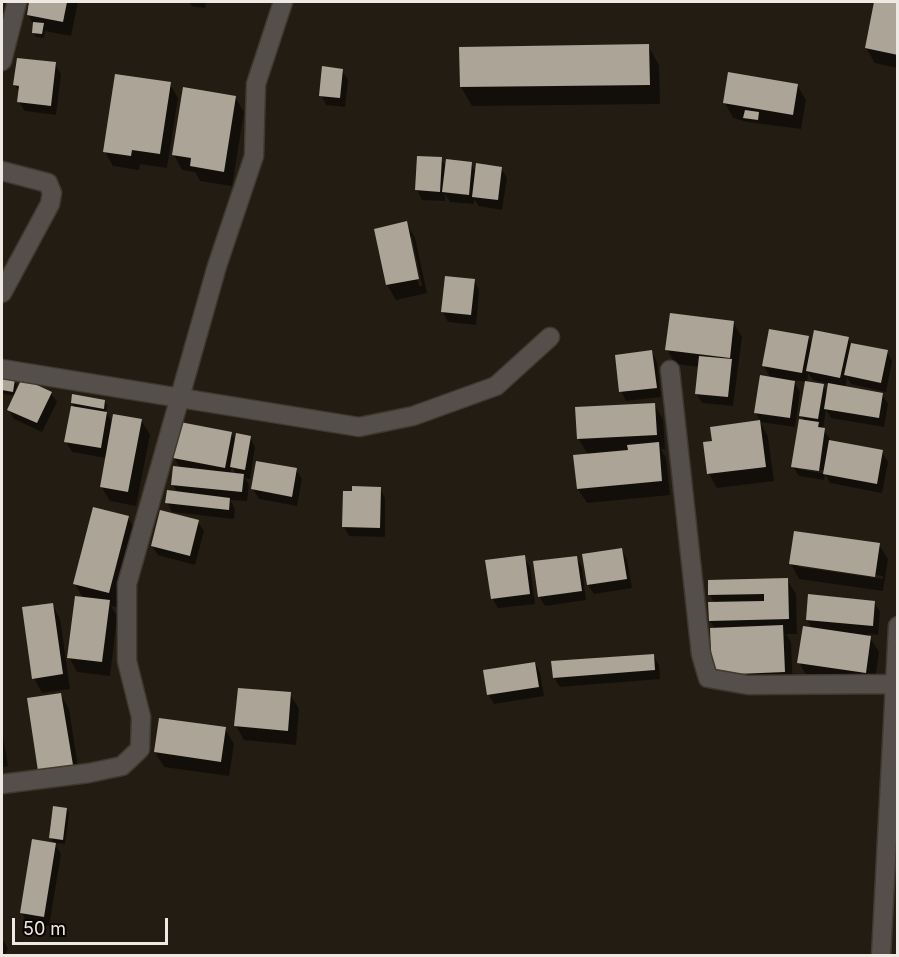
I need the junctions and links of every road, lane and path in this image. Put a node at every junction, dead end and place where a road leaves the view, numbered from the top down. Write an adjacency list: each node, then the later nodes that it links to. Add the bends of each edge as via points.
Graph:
1 (17, 2): 3 (street)
2 (283, 2): 9 (street, via 256,84 254,156)
3 (2, 61)
4 (2, 171): 5 (street, via 48,183 52,193 50,204)
5 (2, 293)
6 (550, 337): 9 (street, via 496,386 413,416 358,427)
7 (2, 369): 9 (street)
8 (670, 370): 11 (street, via 701,654 708,678 748,685)
9 (178, 398): 12 (street, via 127,584 127,661 141,717 140,749 122,766)
10 (897, 626): 11 (street)
11 (895, 684): 13 (street)
12 (2, 784)
13 (881, 956)

